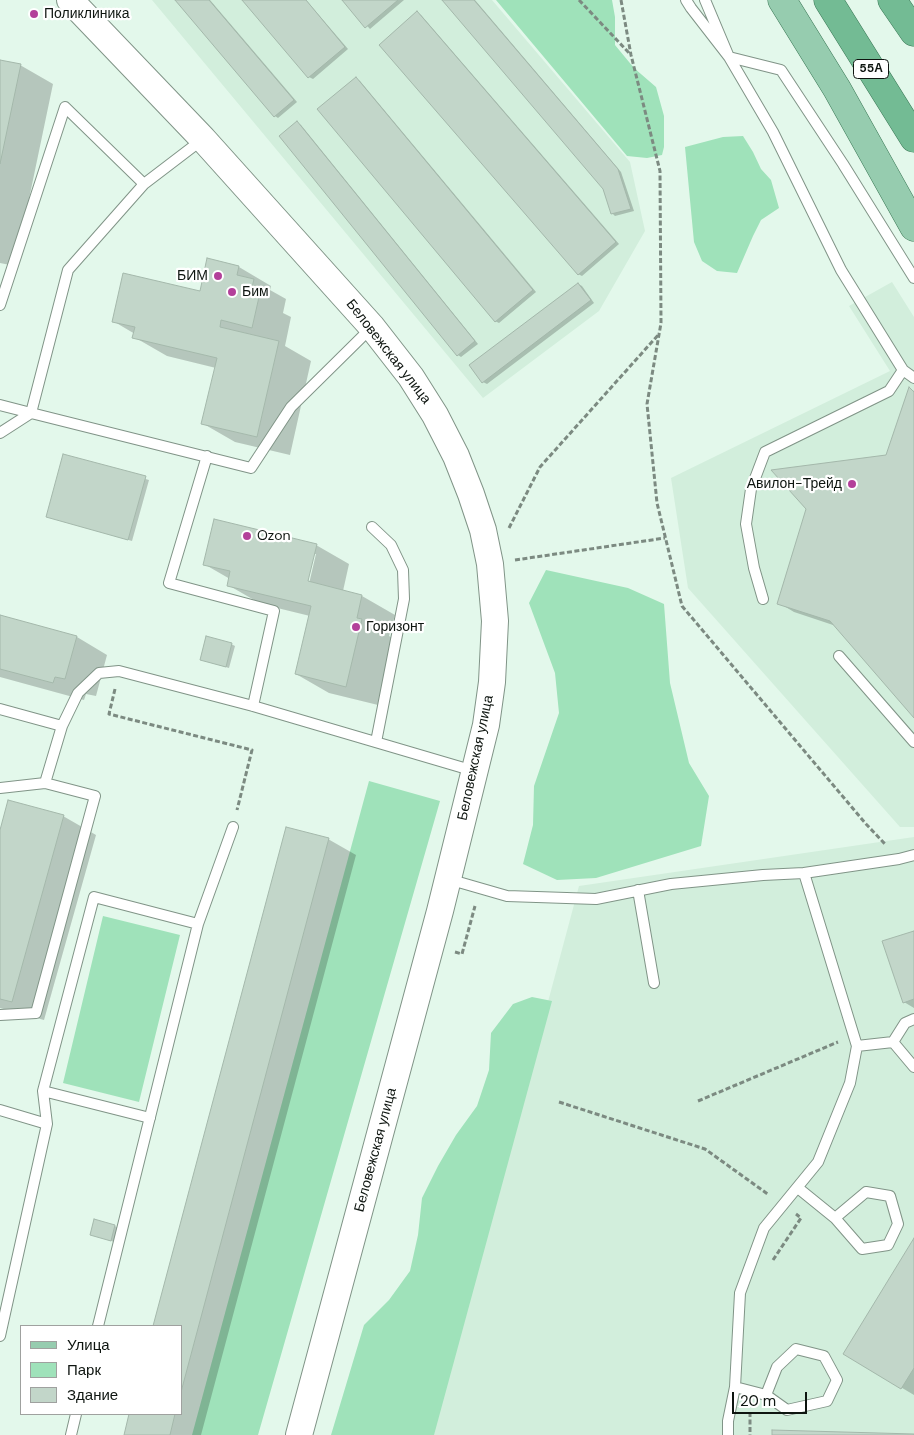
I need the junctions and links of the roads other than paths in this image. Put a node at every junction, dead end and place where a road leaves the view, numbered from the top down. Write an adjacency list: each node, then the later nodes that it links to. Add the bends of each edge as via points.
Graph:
1 (70, 0): 10 (street, Беловежская улица)
2 (686, 0): 8 (lane)
3 (705, 0): 8 (lane)
4 (782, 0): 12 (main road, via 837,89)
5 (828, 0): 9 (highway, 55А)
6 (892, 0): 7 (highway)
7 (914, 32)
8 (729, 57): 13 (lane, via 781,70); 16 (lane, via 773,132 841,270)
9 (914, 138)
10 (203, 139): 11 (lane); 15 (street, Беловежская улица)
11 (144, 184): 14 (lane, via 65,107); 19 (lane, via 68,270)
12 (914, 227)
13 (914, 278)
14 (0, 305)
15 (372, 327): 21 (lane, via 292,407 251,468); 30 (street, Беловежская улица, via 411,377 435,415 456,456 483,530 495,621 492,682)
16 (903, 370): 17 (lane); 23 (lane, via 890,391 764,452 750,488 746,524)
17 (914, 378)
18 (0, 405): 19 (lane)
19 (31, 413): 20 (lane); 21 (lane)
20 (0, 433)
21 (207, 456): 25 (lane, via 169,583 274,611)
22 (372, 527): 28 (lane, via 391,545 403,570 404,599)
23 (763, 599)
24 (839, 656): 29 (lane)
25 (253, 706): 27 (lane, via 118,671 99,673 78,693); 28 (lane)
26 (0, 709): 27 (lane)
27 (62, 726): 31 (lane)
28 (376, 742): 30 (lane)
29 (914, 742)
30 (475, 771): 36 (street, Беловежская улица)
31 (45, 783): 32 (lane); 40 (lane, via 95,796 36,1013)
32 (0, 788)
33 (233, 827): 38 (lane)
34 (914, 855): 35 (lane)
35 (804, 873): 37 (lane, via 671,884); 43 (lane)
36 (448, 879): 37 (lane, via 507,896 596,899); 57 (street, Беловежская улица)
37 (638, 890): 39 (lane)
38 (198, 924): 45 (lane, via 94,897); 47 (lane)
39 (654, 983)
40 (0, 1015)
41 (914, 1019): 42 (lane, via 904,1023)
42 (893, 1042): 43 (lane); 44 (lane)
43 (858, 1046): 49 (lane, via 850,1083 818,1162)
44 (914, 1067)
45 (43, 1091): 47 (lane); 48 (lane)
46 (0, 1110): 48 (lane)
47 (150, 1118): 51 (lane)
48 (47, 1124): 52 (lane)
49 (798, 1188): 50 (lane); 53 (lane, via 764,1228 740,1292)
50 (835, 1218): 50 (lane, via 862,1249 888,1245 898,1224 890,1196 866,1192)
51 (98, 1325)
52 (0, 1336)
53 (735, 1388): 54 (lane); 58 (lane)
54 (766, 1395): 54 (lane, via 787,1410 827,1401 837,1380 824,1356 796,1349 777,1367)
55 (76, 1415): 56 (lane)
56 (71, 1435)
57 (299, 1435)
58 (728, 1435)

